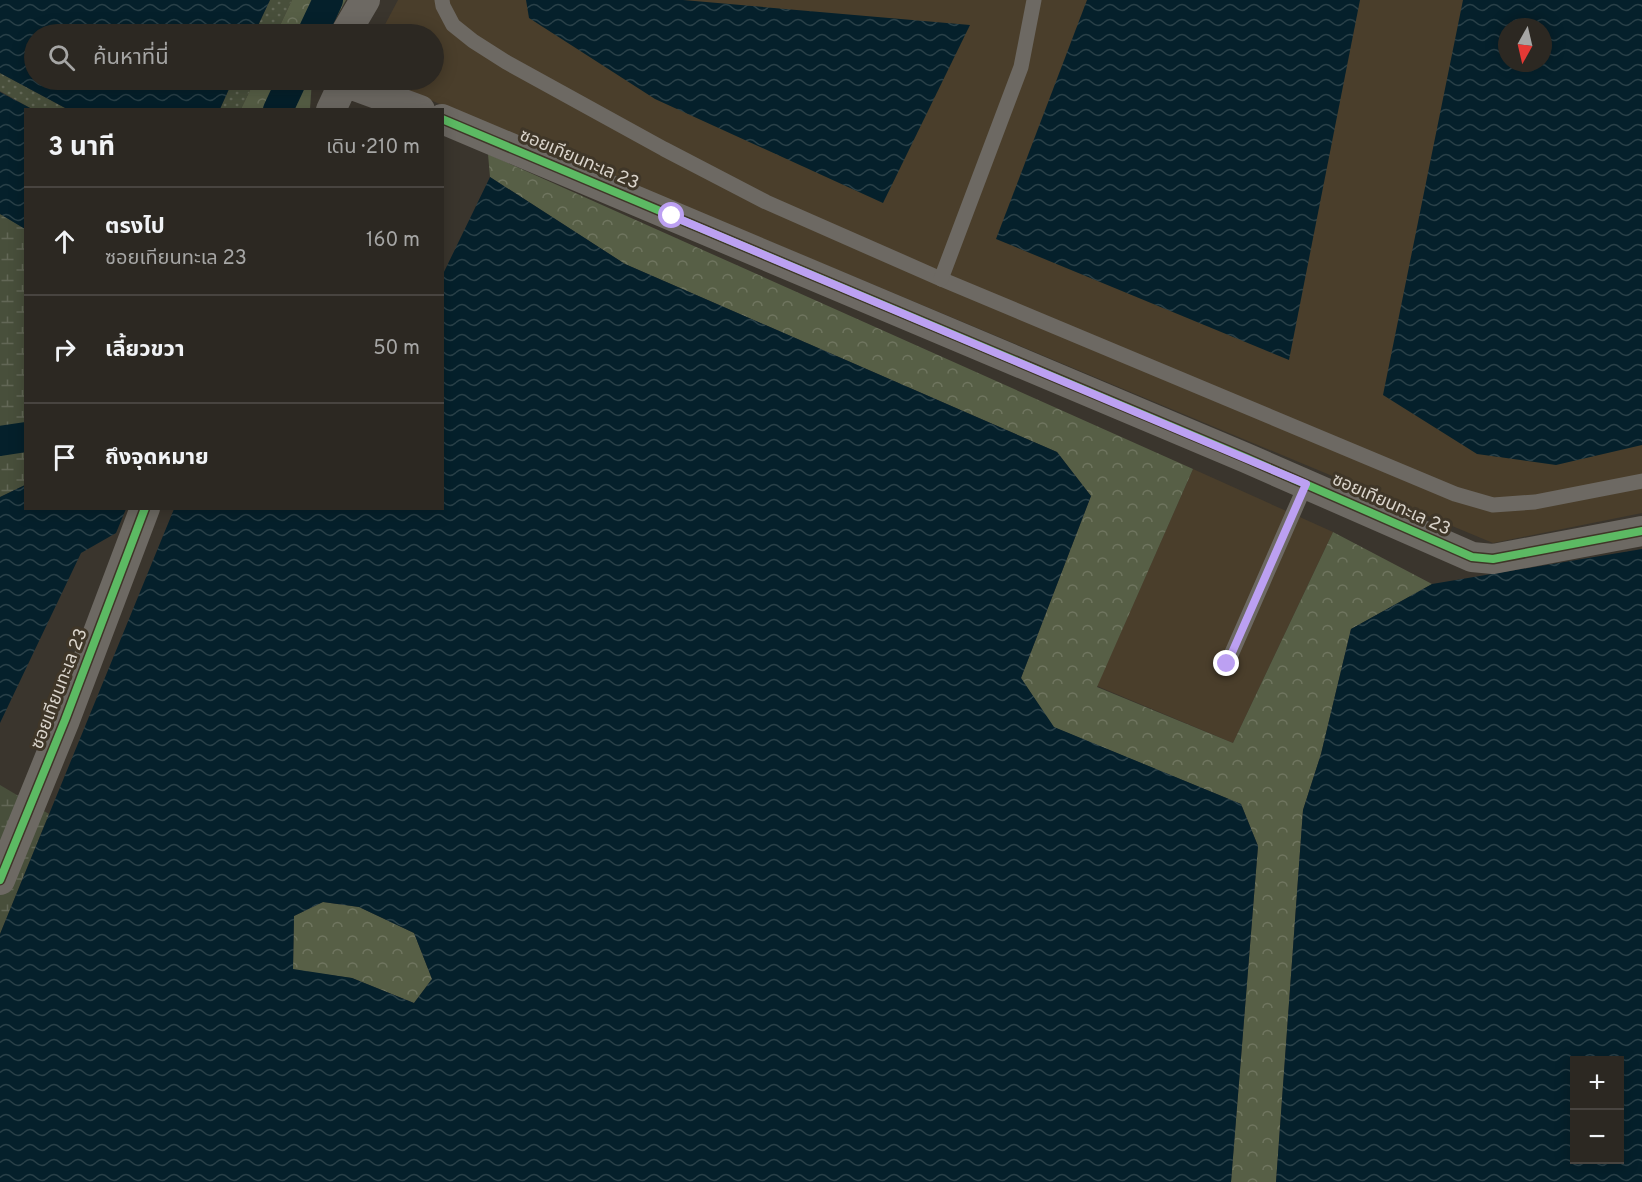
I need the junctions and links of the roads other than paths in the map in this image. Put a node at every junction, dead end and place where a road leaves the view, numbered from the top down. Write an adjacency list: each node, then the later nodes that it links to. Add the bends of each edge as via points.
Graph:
1 (365, 0): 4 (street)
2 (442, 0): 10 (lane, via 453,25 506,62 766,202)
3 (1034, 0): 10 (lane, via 1021,67)
4 (351, 24)
5 (339, 90): 7 (street)
6 (369, 90): 8 (street)
7 (332, 108)
8 (416, 108)
9 (444, 120): 12 (street, ซอยเทียนทะเล 23)
10 (941, 279): 11 (lane, via 1455,494 1493,505 1535,502)
11 (1642, 482)
12 (1306, 484): 14 (street, ซอยเทียนทะเล 23, via 1472,557 1493,559); 15 (lane)
13 (144, 510): 16 (street, ซอยเทียนทะเล 23)
14 (1642, 531)
15 (1227, 664)
16 (0, 880)

